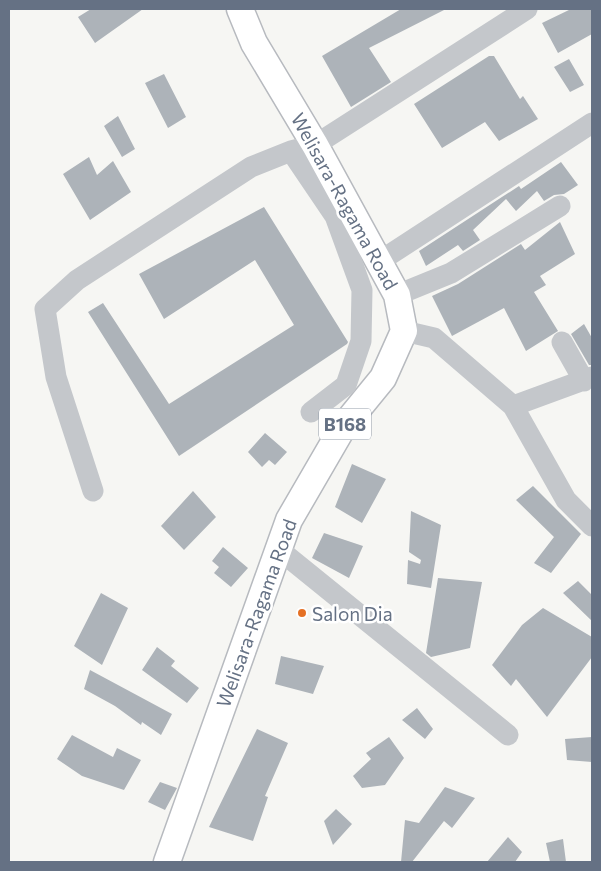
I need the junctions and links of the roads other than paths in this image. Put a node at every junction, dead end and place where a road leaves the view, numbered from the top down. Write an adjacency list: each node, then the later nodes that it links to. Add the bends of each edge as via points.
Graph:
1 (240, 9): 4 (main road, Welisara-Ragama Road)
2 (527, 9): 4 (street)
3 (592, 123): 6 (street)
4 (303, 148): 6 (main road, Welisara-Ragama Road); 12 (street, via 336,216 362,290 361,341 346,385); 13 (street, via 251,167 77,280 46,309 56,377)
5 (560, 206): 7 (street, via 451,273)
6 (380, 261): 7 (main road, Welisara-Ragama Road)
7 (397, 295): 8 (main road, Welisara-Ragama Road)
8 (404, 331): 11 (street, via 434,338); 15 (main road, Welisara-Ragama Road / B168, via 383,378 343,426 288,520)
9 (562, 342): 10 (street)
10 (588, 379): 11 (street)
11 (513, 406): 14 (street, via 566,500)
12 (311, 412)
13 (93, 491)
14 (592, 526)
15 (277, 548): 16 (street); 17 (main road, Welisara-Ragama Road / B168)
16 (508, 735)
17 (167, 862)

